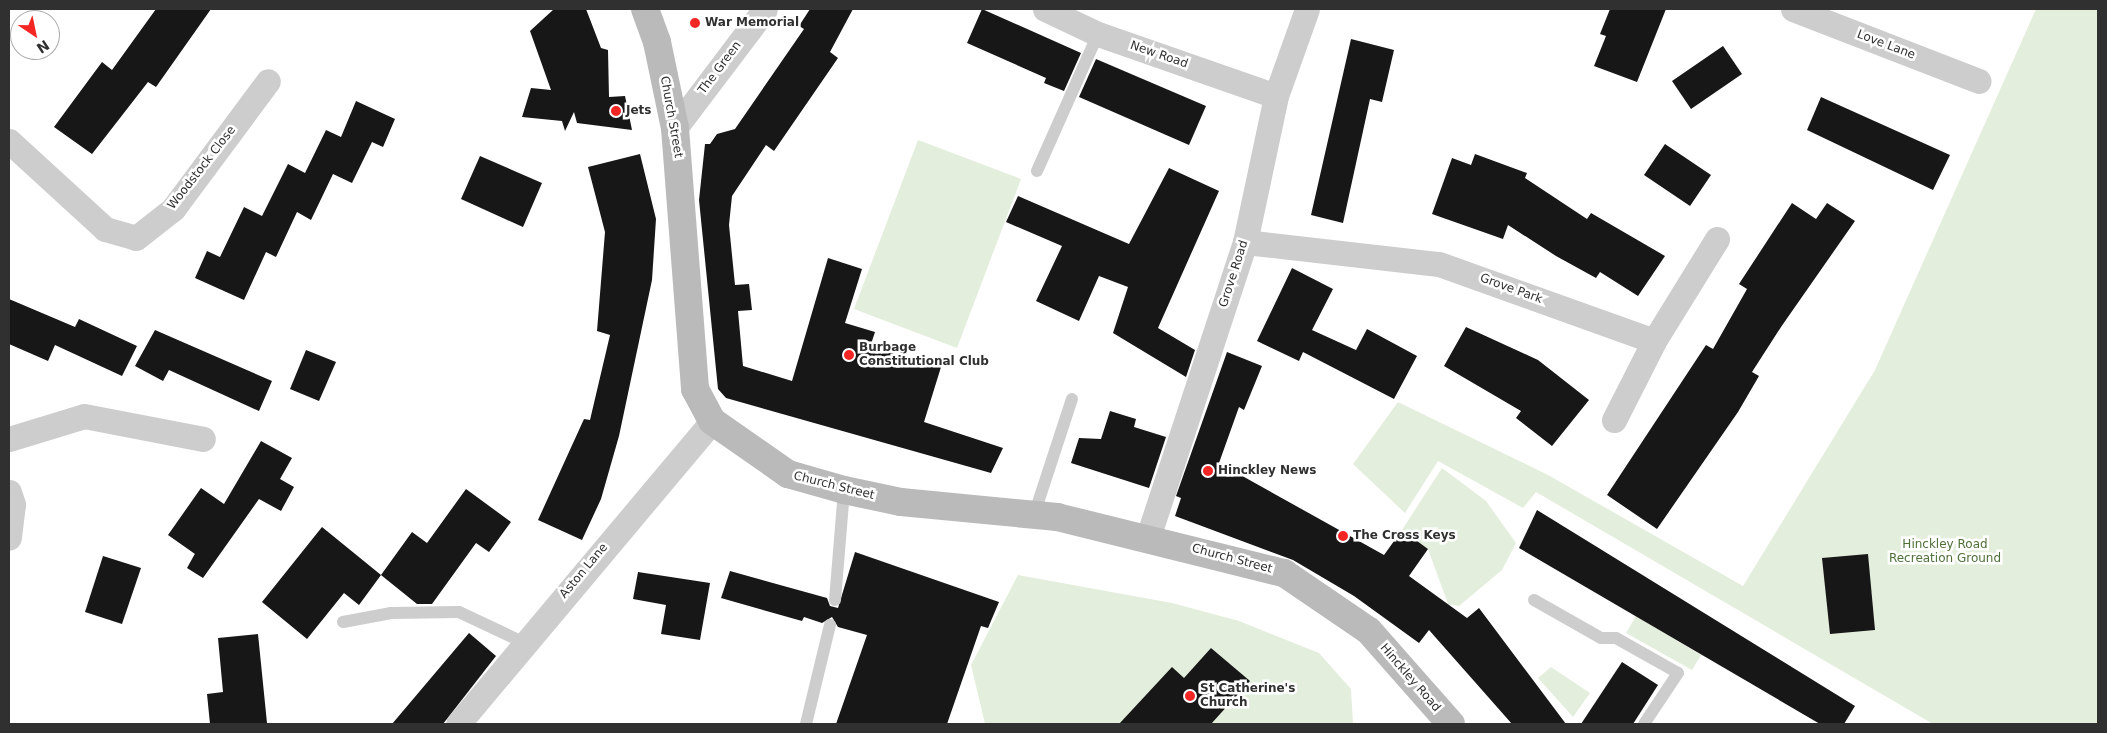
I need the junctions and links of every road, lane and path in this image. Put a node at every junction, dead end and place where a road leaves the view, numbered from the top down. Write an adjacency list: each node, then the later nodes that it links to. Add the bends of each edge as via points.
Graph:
1 (645, 9): 10 (main road, Church Street, via 658,42)
2 (765, 9): 10 (street, The Green)
3 (1045, 9): 6 (street, New Road)
4 (1307, 9): 9 (street, Grove Road)
5 (1794, 9): 8 (street, Love Lane)
6 (1098, 34): 9 (street, New Road); 12 (lane)
7 (268, 81): 11 (street, Woodstock Close, via 173,208 136,238 105,229)
8 (1979, 81)
9 (1276, 96): 14 (street, Grove Road)
10 (675, 128): 18 (main road, Church Street, via 690,350 696,389)
11 (9, 141)
12 (1037, 171)
13 (1717, 239): 15 (street)
14 (1245, 242): 15 (street, Grove Park, via 1439,264); 24 (street, Grove Road)
15 (1654, 341): 17 (street)
16 (1072, 398): 23 (lane)
17 (1614, 420)
18 (712, 421): 21 (main road, Church Street, via 788,474); 31 (street, Aston Lane)
19 (9, 439): 20 (street, via 84,416)
20 (203, 439)
21 (844, 490): 23 (main road, Church Street, via 901,502); 26 (lane)
22 (9, 492): 25 (street, via 13,504)
23 (1034, 515): 24 (main road, Church Street)
24 (1148, 537): 30 (main road, Church Street, via 1284,573)
25 (9, 538)
26 (835, 600)
27 (1534, 600): 35 (lane, via 1601,638 1616,638 1678,673)
28 (343, 622): 31 (lane, via 391,613 458,612)
29 (830, 625): 33 (lane)
30 (1369, 631): 34 (main road, Hinckley Road)
31 (525, 643): 32 (street, Aston Lane)
32 (458, 724)
33 (806, 724)
34 (1450, 724)
35 (1644, 724)

